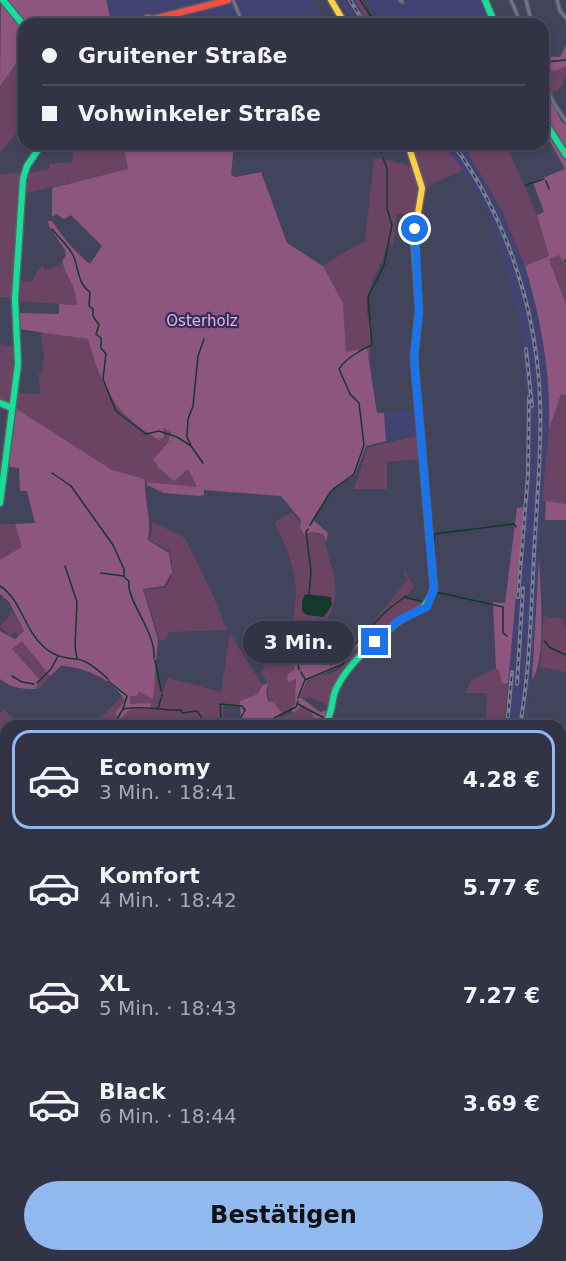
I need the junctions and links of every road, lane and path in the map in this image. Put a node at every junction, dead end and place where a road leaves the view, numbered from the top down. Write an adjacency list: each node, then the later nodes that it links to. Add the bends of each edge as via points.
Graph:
1 (3, 0): 16 (street)
2 (228, 0): 9 (street)
3 (233, 0): 10 (street)
4 (331, 0): 11 (street)
5 (485, 0): 12 (street)
6 (511, 0): 13 (street)
7 (526, 0): 14 (street)
8 (557, 0): 15 (street)
9 (158, 18)
10 (240, 18)
11 (342, 18)
12 (492, 18)
13 (518, 18)
14 (530, 18)
15 (566, 18)
16 (18, 19)
17 (549, 92): 18 (street)
18 (566, 122)
19 (549, 128): 22 (street)
20 (38, 150): 24 (street, via 23,179 15,299 18,354)
21 (410, 150): 26 (street, via 422,188 414,237 419,310 414,358 434,593 427,607 396,623 346,672 335,689)
22 (566, 155)
23 (0, 404): 24 (street)
24 (12, 408): 25 (street)
25 (0, 503)
26 (328, 720)

